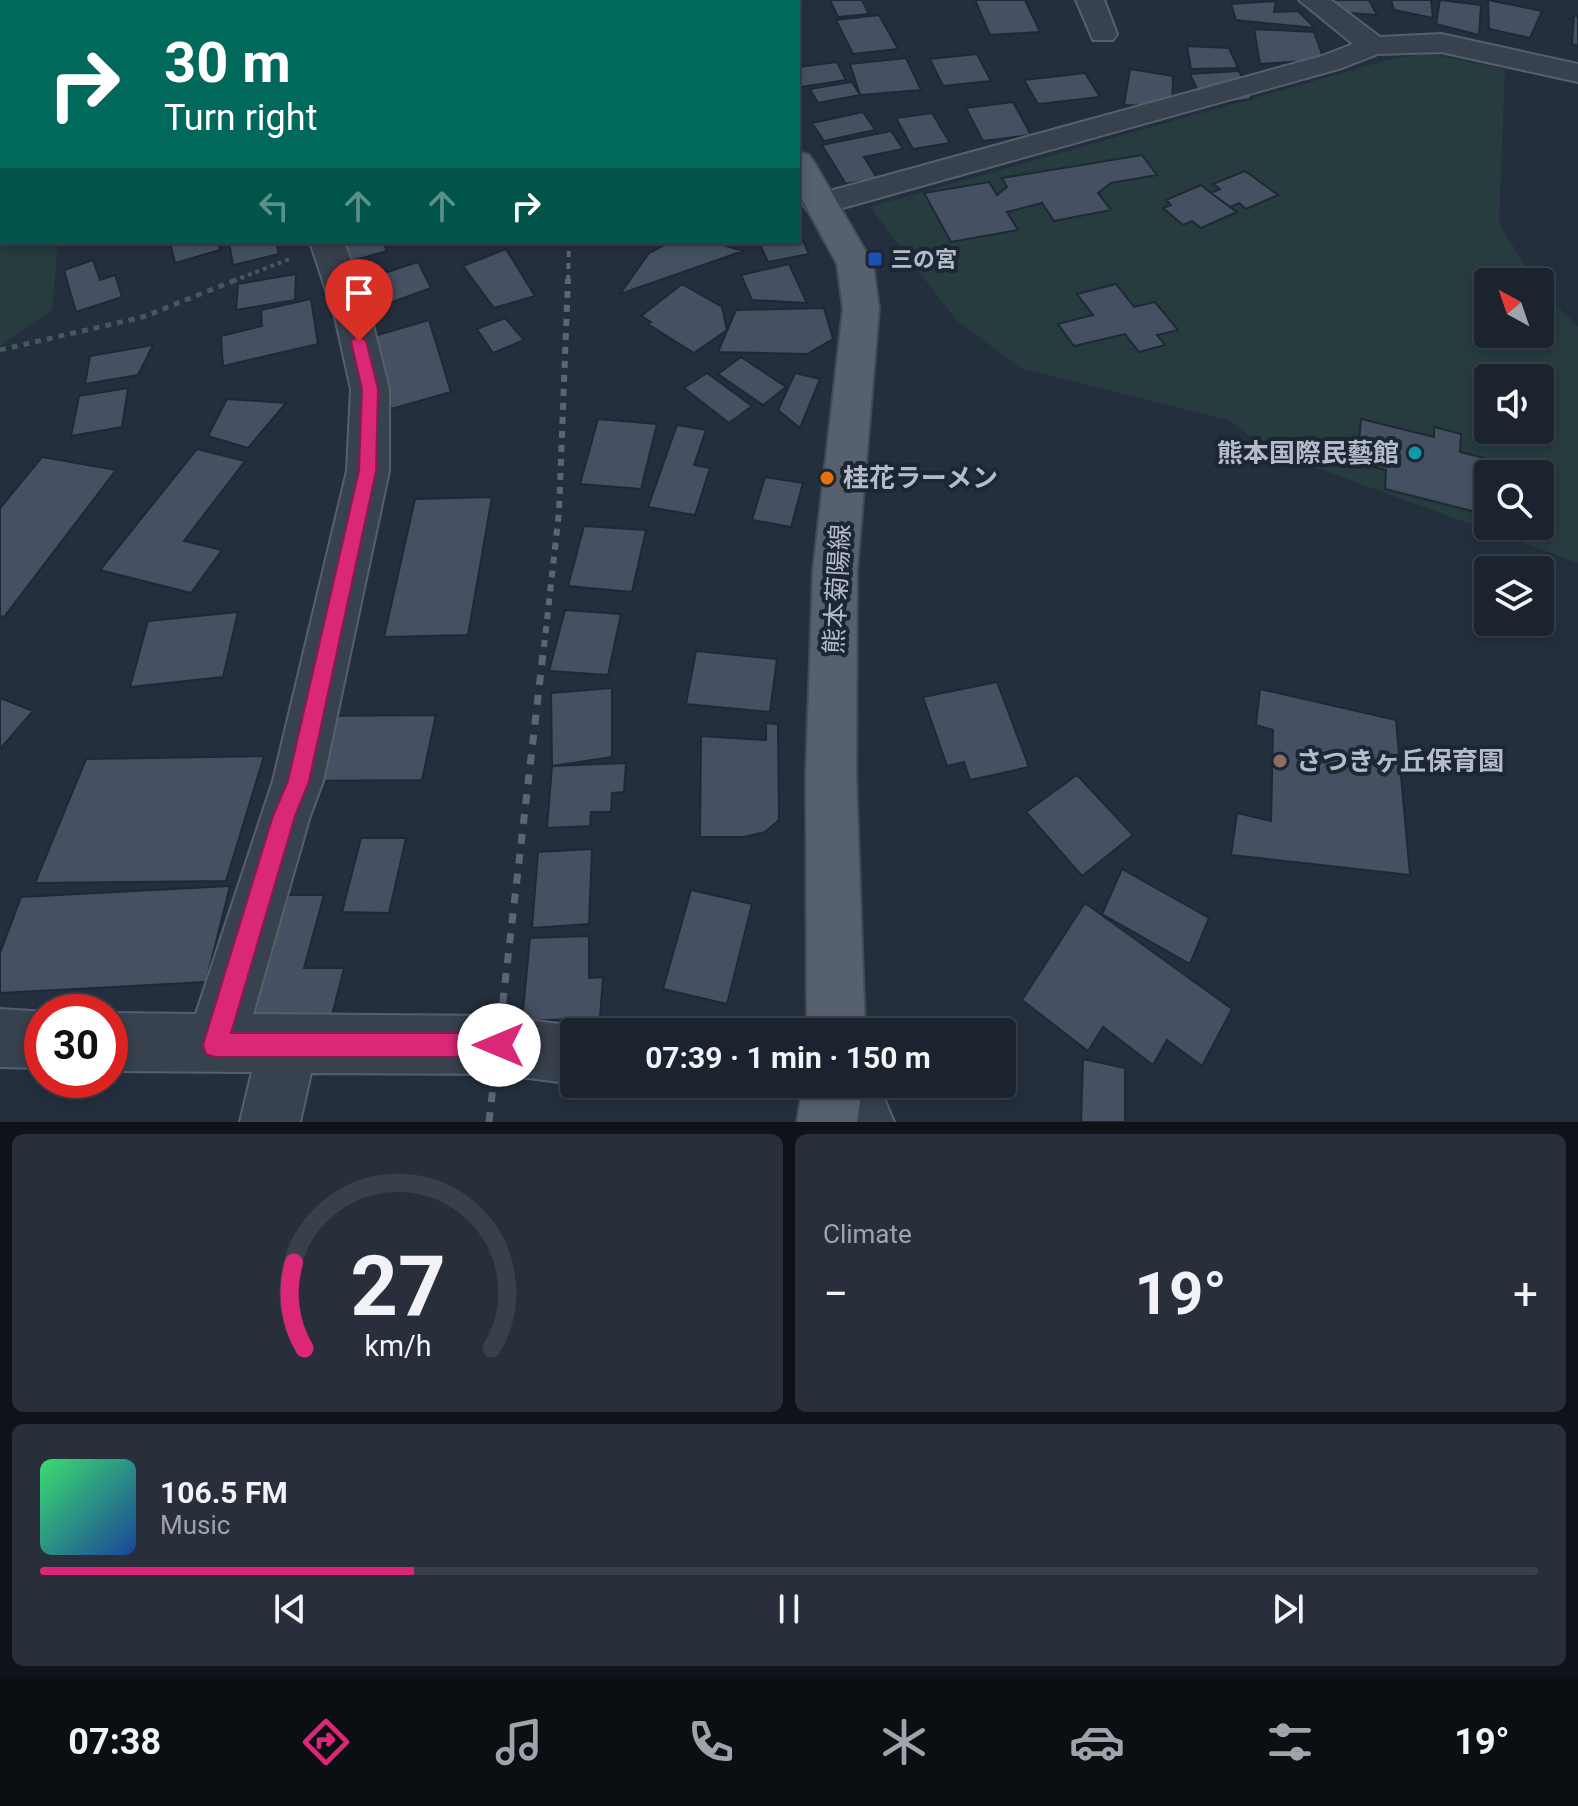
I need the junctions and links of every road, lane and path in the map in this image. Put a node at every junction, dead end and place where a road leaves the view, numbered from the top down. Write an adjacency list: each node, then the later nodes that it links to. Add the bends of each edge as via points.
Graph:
1 (1090, 0): 3 (street)
2 (1313, 0): 4 (street)
3 (1103, 34)
4 (1374, 46): 5 (street, via 1441,43); 7 (street)
5 (1578, 73)
6 (800, 166): 7 (main road, 熊本菊陽線)
7 (820, 204): 10 (main road, 熊本菊陽線, via 855,264 861,309 835,571 831,774)
8 (328, 244): 9 (path, via 143,317); 14 (street, via 370,389 368,471 298,781)
9 (0, 350)
10 (836, 1018)
11 (0, 1038): 12 (street)
12 (24, 1039)
13 (128, 1043): 14 (street)
14 (215, 1045): 15 (street)
15 (288, 1045): 16 (street, via 499,1045); 19 (street)
16 (560, 1053)
17 (831, 1098): 20 (main road)
18 (853, 1098): 21 (street)
19 (270, 1122)
20 (827, 1122)
21 (864, 1122)

